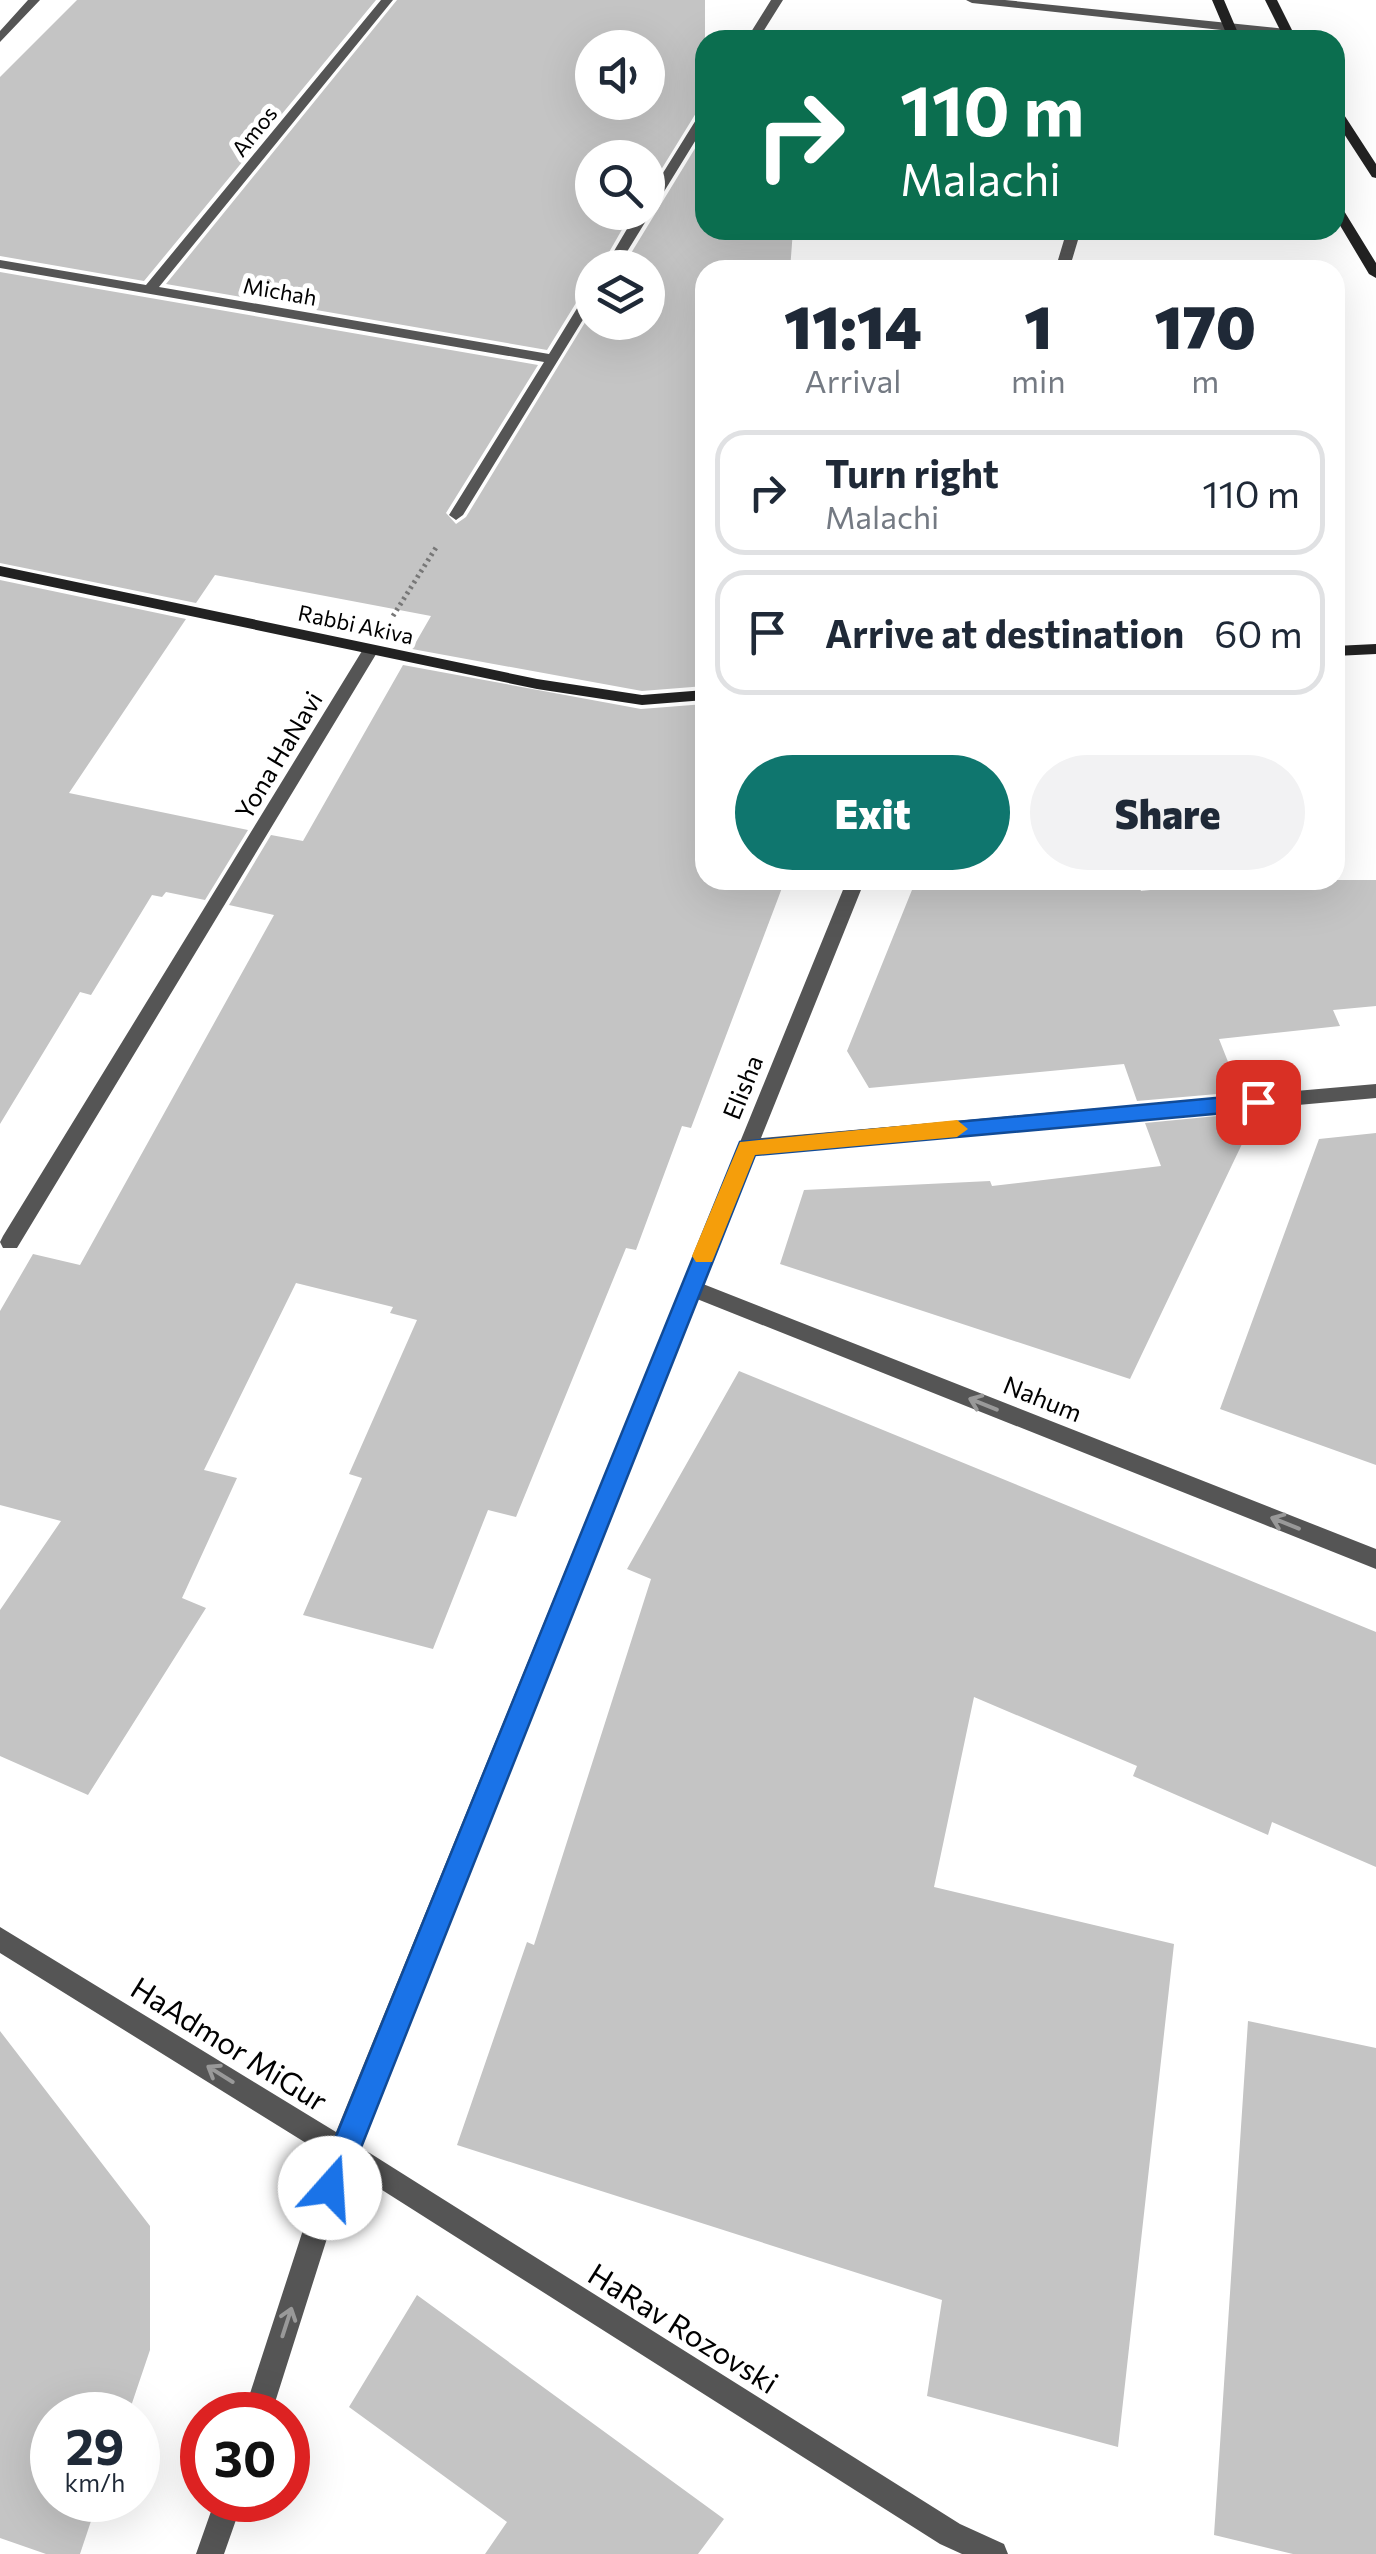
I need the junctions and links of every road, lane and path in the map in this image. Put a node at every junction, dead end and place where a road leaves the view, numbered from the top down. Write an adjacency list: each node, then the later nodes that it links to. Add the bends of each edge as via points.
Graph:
1 (34, 0): 12 (street)
2 (387, 0): 20 (street, Amos)
3 (777, 0): 8 (street)
4 (972, 0): 7 (street)
5 (1218, 0): 7 (street)
6 (1271, 0): 11 (street)
7 (1227, 27): 9 (street); 10 (street)
8 (758, 30)
9 (1229, 30)
10 (1248, 30)
11 (1286, 30)
12 (0, 38)
13 (1345, 126): 15 (street)
14 (695, 132): 16 (street)
15 (1376, 174)
16 (665, 180)
17 (1345, 223): 19 (street)
18 (0, 264): 20 (street, Michah)
19 (1376, 274)
20 (151, 288): 22 (street, Michah)
21 (575, 323): 22 (street)
22 (553, 359): 23 (street)
23 (456, 515): 27 (path)
24 (0, 571): 27 (street, Rabbi Akiva)
25 (1376, 648): 26 (street)
26 (1345, 650)
27 (370, 651): 28 (street, Rabbi Akiva, via 642,700); 32 (street, Yona HaNavi)
28 (695, 696)
29 (852, 890): 31 (street, Elisha)
30 (1376, 1091): 31 (street)
31 (748, 1148): 33 (street, Elisha)
32 (10, 1242)
33 (691, 1288): 34 (street, Nahum, one-way to 33); 36 (street, Elisha)
34 (1376, 1558)
35 (0, 1939): 36 (street, HaAdmor MiGur, one-way to 35)
36 (342, 2150): 37 (street, one-way to 36); 40 (street, HaRav Rozovski, via 950,2534)
37 (263, 2392)
38 (221, 2522): 39 (street)
39 (210, 2554)
40 (994, 2554)

